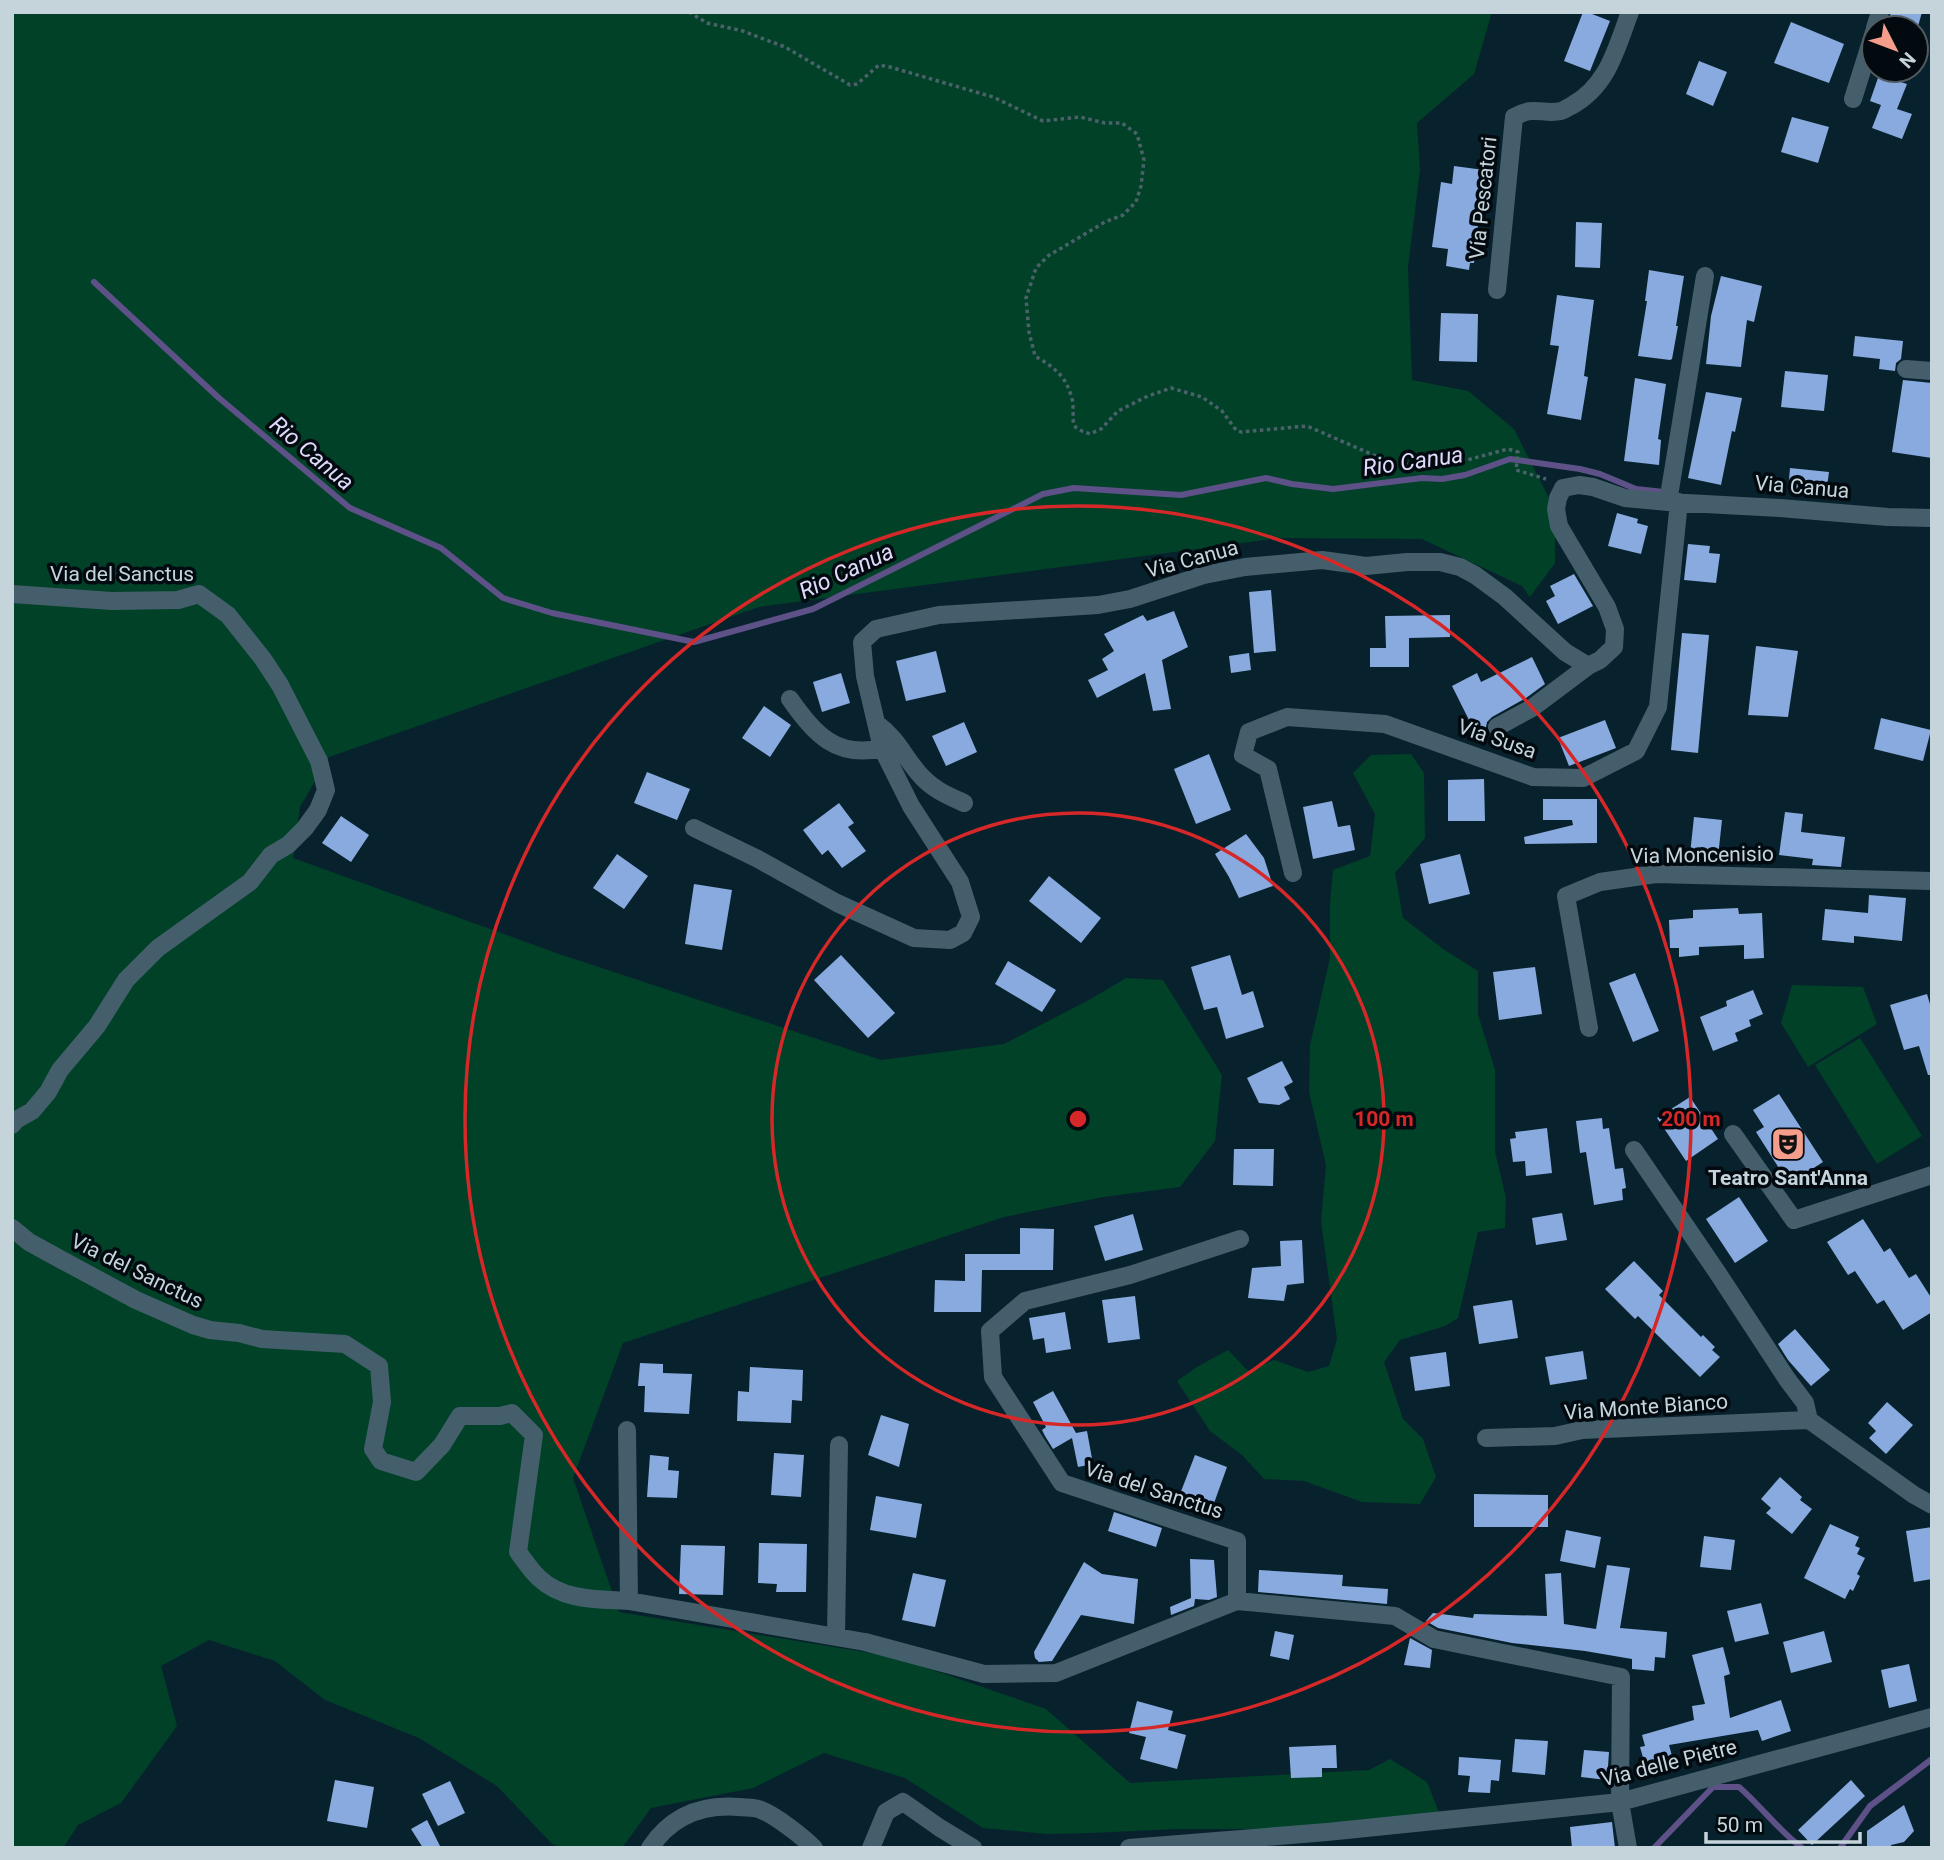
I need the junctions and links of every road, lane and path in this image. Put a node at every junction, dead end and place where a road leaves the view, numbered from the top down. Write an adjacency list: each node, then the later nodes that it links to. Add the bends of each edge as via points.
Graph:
1 (689, 12): 9 (path, via 707,23 785,47 850,85 879,65 993,97 1043,121 1080,117 1122,122 1137,134 1144,160 1136,202 1124,215 1048,256 1036,268 1026,298 1035,356 1066,383 1077,430 1090,434 1118,411 1171,388 1202,397 1241,432 1307,426 1394,464 1424,466 1508,449 1518,452 1516,470)
2 (1630, 12): 6 (street, Via Pescatori, via 1596,88 1561,111 1525,110 1514,117)
3 (1860, 77): 4 (street)
4 (1853, 99)
5 (1705, 276): 10 (street)
6 (1497, 289)
7 (1906, 369): 8 (street)
8 (1932, 371)
9 (1563, 488): 10 (street, Via Canua, via 1579,485 1625,498); 13 (street, via 1556,509 1559,526 1615,629 1614,647)
10 (1673, 502): 11 (street, Via Canua); 20 (street, Via Susa, via 1658,707 1636,751 1583,778 1533,777 1385,724 1287,716 1249,732 1242,755 1268,769)
11 (1932, 518)
12 (12, 594): 23 (street, Via del Sanctus, via 112,601 178,600 199,594 228,615 280,685 319,761 326,790 304,828 271,855 250,882 158,948 126,980 48,1092)
13 (1588, 666): 15 (street, Via Canua, via 1565,652 1505,597 1460,567 1440,562 1366,566 1322,560 1245,566 1098,605 939,615 876,629 862,642); 16 (street, via 1532,708)
14 (790, 699): 17 (street, via 836,747 852,751)
15 (876, 723): 17 (street, Via Canua); 18 (street, via 891,734 922,776 940,792)
16 (1497, 727)
17 (882, 748): 19 (street, Via Canua, via 911,806 960,882 971,917 964,933 950,940 914,938 836,903)
18 (964, 803)
19 (694, 828)
20 (1293, 873)
21 (1932, 881): 22 (street, Via Moncenisio, via 1656,874 1600,882 1566,897)
22 (1589, 1028)
23 (12, 1125)
24 (1733, 1134): 26 (street, via 1794,1220)
25 (1634, 1150): 29 (street, via 1805,1403)
26 (1932, 1175)
27 (12, 1228): 34 (street, Via del Sanctus, via 29,1242 136,1300 193,1325 262,1339 345,1344 379,1366 382,1402 373,1449 381,1461 416,1472 442,1445 460,1416 512,1413 534,1434 518,1552 555,1591 579,1598)
28 (1240, 1239): 35 (street, Via del Sanctus, via 1130,1275 1024,1301 990,1331 993,1377 1062,1483 1237,1541)
29 (1809, 1420): 31 (street, Via Monte Bianco); 33 (street)
30 (627, 1430): 34 (street)
31 (1486, 1438)
32 (839, 1445): 36 (street)
33 (1932, 1505)
34 (629, 1601): 36 (street, Via del Sanctus)
35 (1237, 1601): 36 (street, Via del Sanctus, via 1056,1673 984,1674); 38 (street, Via del Sanctus, via 1395,1616 1434,1639 1622,1677)
36 (836, 1637)
37 (1932, 1717): 38 (street, Via delle Pietre)
38 (1620, 1802): 39 (street, Via delle Pietre); 40 (street)
39 (1328, 1842): 45 (street, Via delle Pietre)
40 (1627, 1845)
41 (650, 1848): 42 (street, via 659,1834 687,1813 720,1805 761,1810)
42 (814, 1848)
43 (870, 1848): 44 (street, via 886,1812 903,1802)
44 (974, 1848)
45 (1129, 1848)

